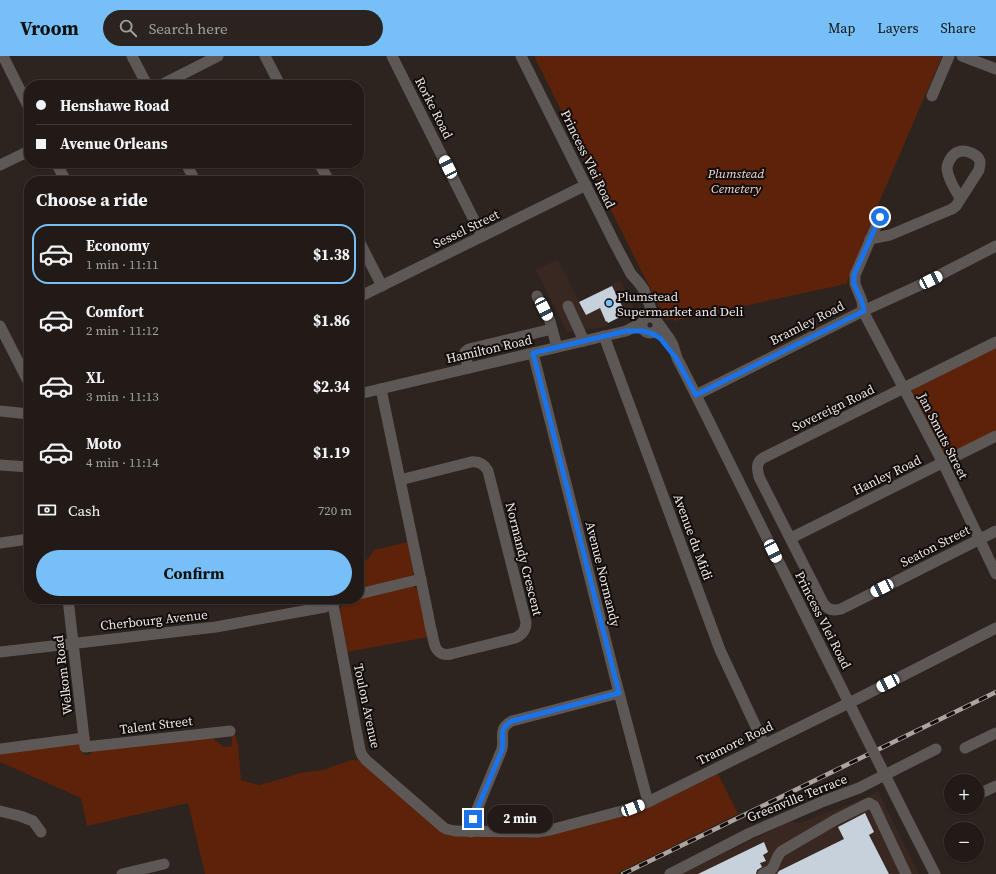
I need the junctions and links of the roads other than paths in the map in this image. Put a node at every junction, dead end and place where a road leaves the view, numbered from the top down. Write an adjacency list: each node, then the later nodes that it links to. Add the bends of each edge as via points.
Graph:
1 (3, 56): 14 (street)
2 (132, 56): 10 (street)
3 (218, 56): 11 (street)
4 (265, 56): 12 (street)
5 (392, 56): 20 (street, Rorke Road)
6 (521, 56): 17 (street, Princess Vlei Road)
7 (949, 56): 13 (street)
8 (962, 56): 9 (street)
9 (996, 69)
10 (144, 80)
11 (171, 80)
12 (277, 80)
13 (932, 96)
14 (24, 98)
15 (24, 154): 16 (street)
16 (0, 166)
17 (586, 186): 20 (street, Sessel Street); 29 (street, Princess Vlei Road, via 631,274 647,295)
18 (960, 198): 21 (street, via 952,210 890,235)
19 (880, 217): 21 (street, Jan Smuts Street)
20 (482, 236): 24 (street, Sessel Street)
21 (870, 239): 28 (street, Jan Smuts Street, via 854,275 854,284)
22 (996, 246): 28 (street, Bramley Road)
23 (364, 251): 24 (street)
24 (382, 286): 25 (street, Sessel Street)
25 (364, 295)
26 (537, 296): 31 (street)
27 (568, 306): 33 (street)
28 (864, 311): 39 (street, Jan Smuts Street); 42 (street, Bramley Road)
29 (649, 325): 32 (street, Hamilton Road); 42 (street, Princess Vlei Road, via 676,358)
30 (0, 326): 38 (street)
31 (552, 329): 35 (street); 37 (street, via 469,349 465,352)
32 (604, 336): 33 (street, Hamilton Road); 68 (street, Avenue du Midi, via 720,650)
33 (584, 341): 35 (street, Hamilton Road)
34 (996, 342): 39 (street, Sovereign Road)
35 (556, 347): 36 (street, Hamilton Road)
36 (533, 353): 37 (street, Hamilton Road); 64 (street, Avenue Normandy)
37 (468, 368): 40 (street, Hamilton Road)
38 (24, 373)
39 (903, 388): 46 (street, Jan Smuts Street); 51 (street, Sovereign Road, via 759,460 760,477)
40 (381, 389): 41 (street, Hamilton Road); 49 (street, Normandy Crescent)
41 (364, 393)
42 (696, 395): 83 (street, Princess Vlei Road, bridge)
43 (0, 411): 44 (street)
44 (24, 413)
45 (996, 436): 46 (street, Hanley Road)
46 (943, 463): 51 (street, Hanley Road); 52 (street, Jan Smuts Street)
47 (0, 465): 48 (street)
48 (24, 467)
49 (400, 480): 56 (street, Normandy Crescent); 56 (street, Normandy Crescent, via 471,462 480,463 486,468 526,622 524,632 508,640 447,655 440,653 434,643)
50 (996, 531): 52 (street, Seaton Street)
51 (791, 538): 52 (street, Seaton Street, via 823,603 830,610 841,609)
52 (979, 539): 55 (street, Jan Smuts Street)
53 (24, 541): 54 (street)
54 (0, 543)
55 (996, 574)
56 (420, 579): 57 (street)
57 (364, 593)
58 (69, 604): 62 (street, Welkom Road)
59 (329, 604): 62 (street, Cherbourg Avenue, via 325,607 216,627)
60 (336, 604): 77 (street, Toulon Avenue, via 362,755 443,827)
61 (996, 628): 68 (street, Tramore Road)
62 (73, 643): 63 (street, Cherbourg Avenue); 67 (street, Welkom Road)
63 (0, 652)
64 (619, 693): 74 (street, Avenue Normandy); 77 (street, via 507,724 502,734 502,750 473,819)
65 (230, 731): 67 (street, Talent Street)
66 (996, 733): 69 (street)
67 (84, 743): 70 (street, Talent Street)
68 (764, 744): 74 (street, Tramore Road)
69 (965, 748)
70 (0, 749)
71 (936, 749): 79 (street, Greenville Terrace, via 859,788 750,832)
72 (996, 786): 73 (street)
73 (984, 792)
74 (648, 802): 77 (street, Tramore Road, via 550,830)
75 (0, 811): 76 (street, via 33,822)
76 (41, 832)
77 (471, 832)
78 (164, 864): 80 (street)
79 (673, 873)
80 (122, 874)
81 (763, 874): 82 (street, via 772,868 782,851 834,820 869,803 874,806)
82 (906, 874)
83 (935, 874)

